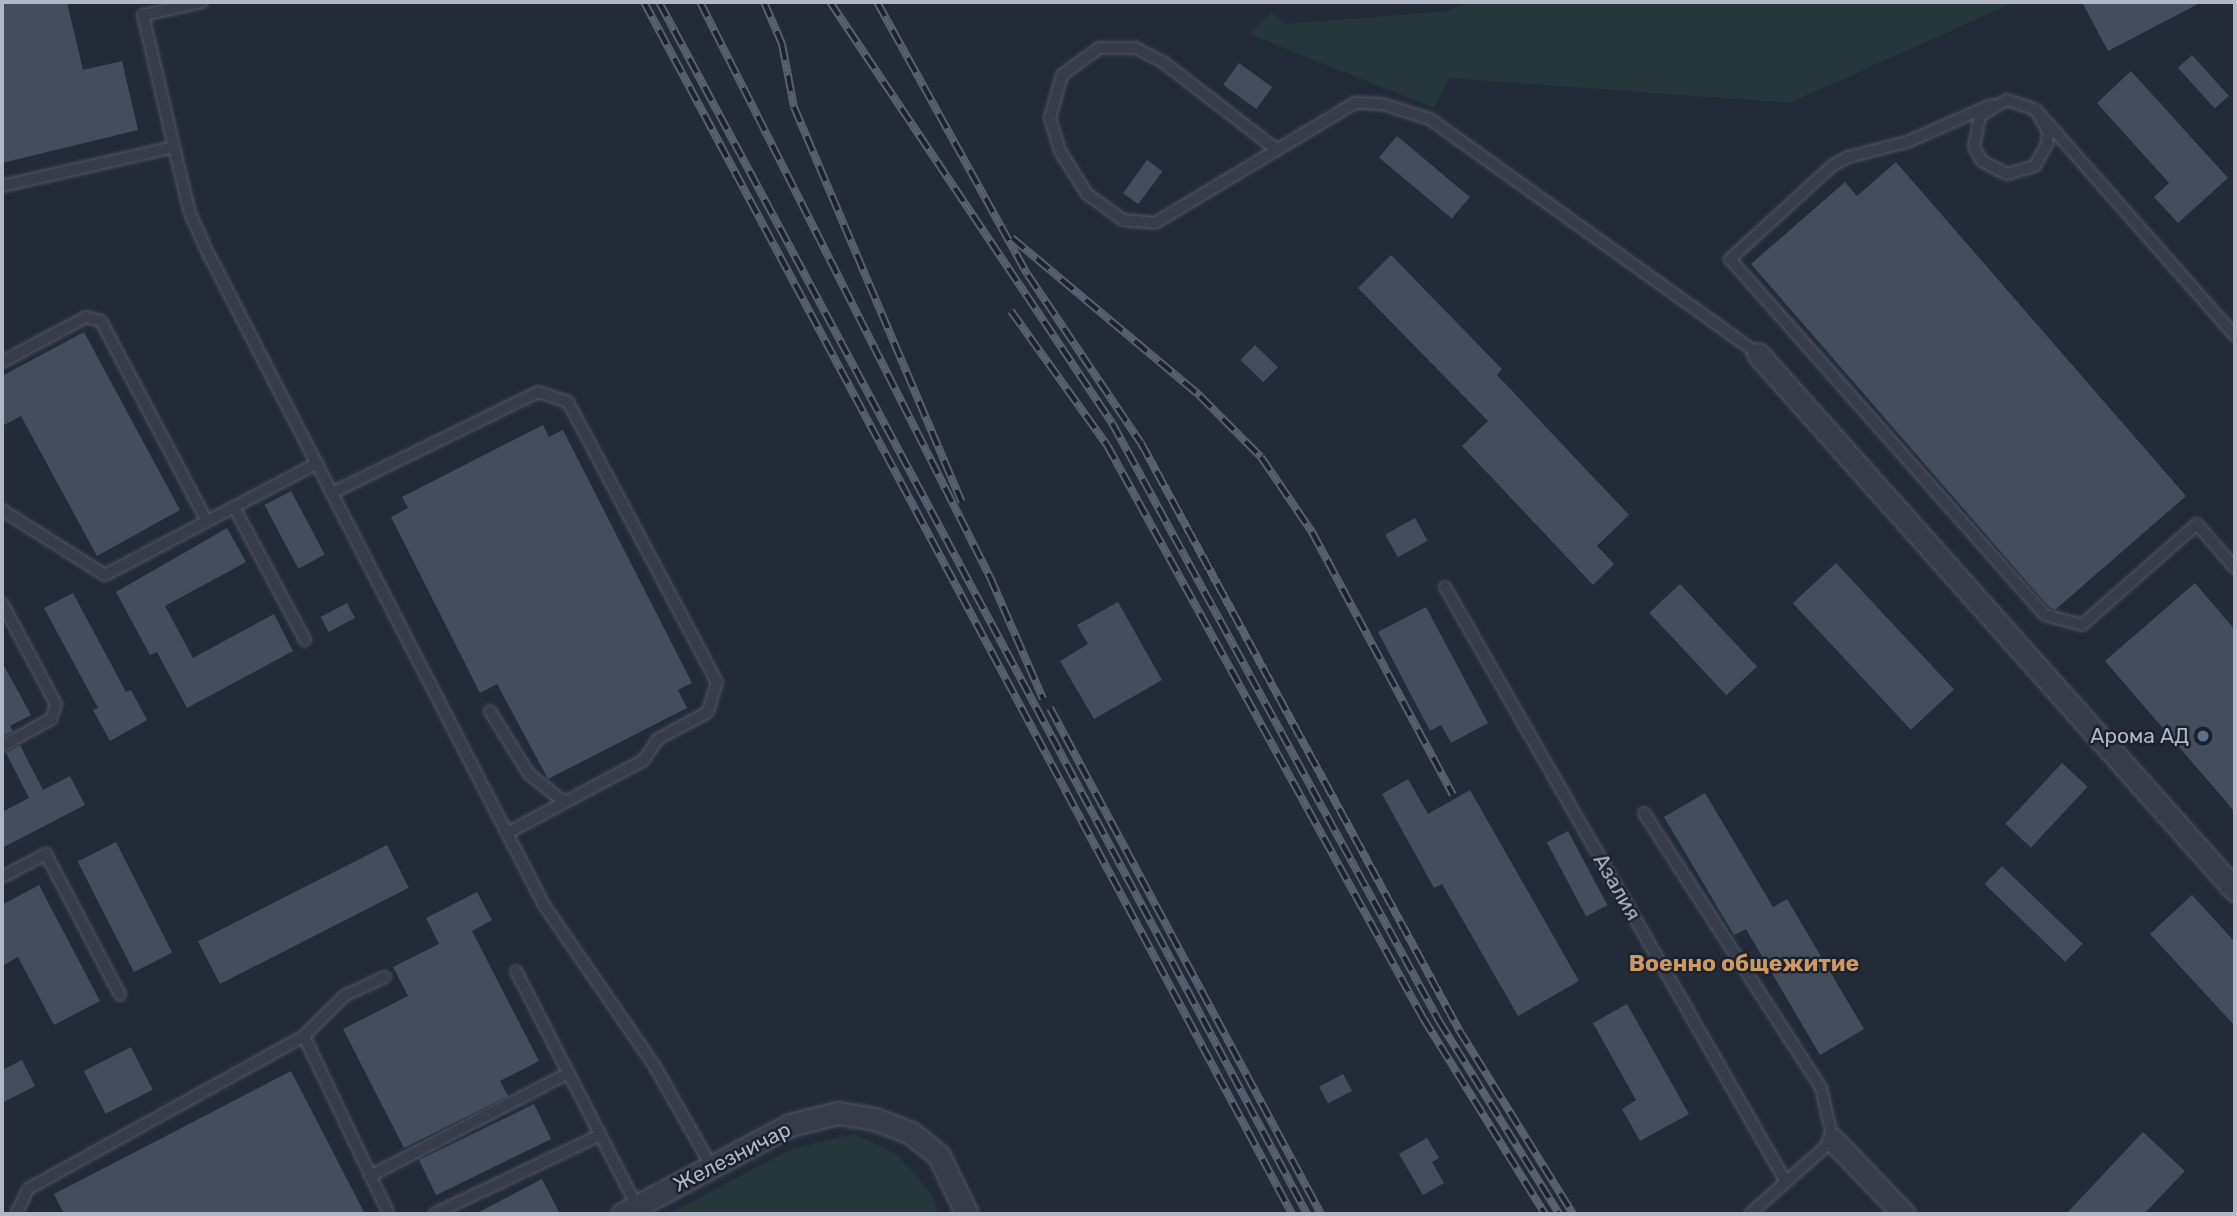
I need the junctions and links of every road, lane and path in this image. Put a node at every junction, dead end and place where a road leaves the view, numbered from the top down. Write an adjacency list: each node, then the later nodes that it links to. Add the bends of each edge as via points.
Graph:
1 (202, 2): 4 (lane, via 143,15)
2 (1992, 105): 3 (lane, via 2007,100); 3 (lane, via 1980,116 1975,147 1982,161 2007,174 2022,173 2043,156 2048,132); 15 (lane, via 1907,142 1848,157 1832,166 1730,259 2045,615 2082,625 2197,524)
3 (2036, 110): 7 (lane)
4 (174, 147): 6 (lane); 10 (lane, via 190,214)
5 (1277, 150): 5 (lane, via 1155,223 1123,219 1087,194 1060,151 1049,118 1062,75 1099,48 1136,48 1163,62); 8 (lane, via 1355,103 1382,104 1430,120)
6 (2, 186)
7 (2235, 336)
8 (1758, 354): 25 (street)
9 (2, 362): 14 (lane, via 86,317 101,321)
10 (317, 463): 11 (lane); 12 (lane)
11 (332, 493): 21 (lane, via 538,392 569,402 717,682 708,712 657,739 644,760); 23 (lane)
12 (234, 507): 14 (lane); 18 (lane)
13 (2, 510): 14 (lane, via 105,575)
14 (207, 521)
15 (2235, 568)
16 (1445, 587): 35 (lane, Азалия)
17 (2, 603): 20 (lane, via 56,704 51,719)
18 (305, 640)
19 (490, 711): 21 (lane, via 529,774)
20 (2, 746)
21 (564, 802): 23 (lane)
22 (1644, 813): 32 (lane, via 1821,1088)
23 (507, 832): 33 (lane, via 544,905 654,1065)
24 (2, 877): 28 (lane, via 46,854)
25 (2235, 890)
26 (516, 971): 30 (lane)
27 (385, 976): 29 (lane, via 344,996)
28 (120, 995)
29 (304, 1036): 34 (lane); 37 (lane, via 28,1189)
30 (569, 1073): 31 (lane); 34 (lane)
31 (600, 1135): 36 (lane); 39 (lane)
32 (1832, 1139): 35 (lane); 42 (street)
33 (712, 1167): 36 (street, Железничар); 40 (street, Железничар, via 790,1125 838,1113 875,1119 911,1133 939,1156)
34 (370, 1176): 38 (lane)
35 (1786, 1182): 41 (lane)
36 (629, 1210)
37 (16, 1214)
38 (389, 1214)
39 (434, 1214)
40 (967, 1214)
41 (1749, 1214)
42 (1904, 1214)

